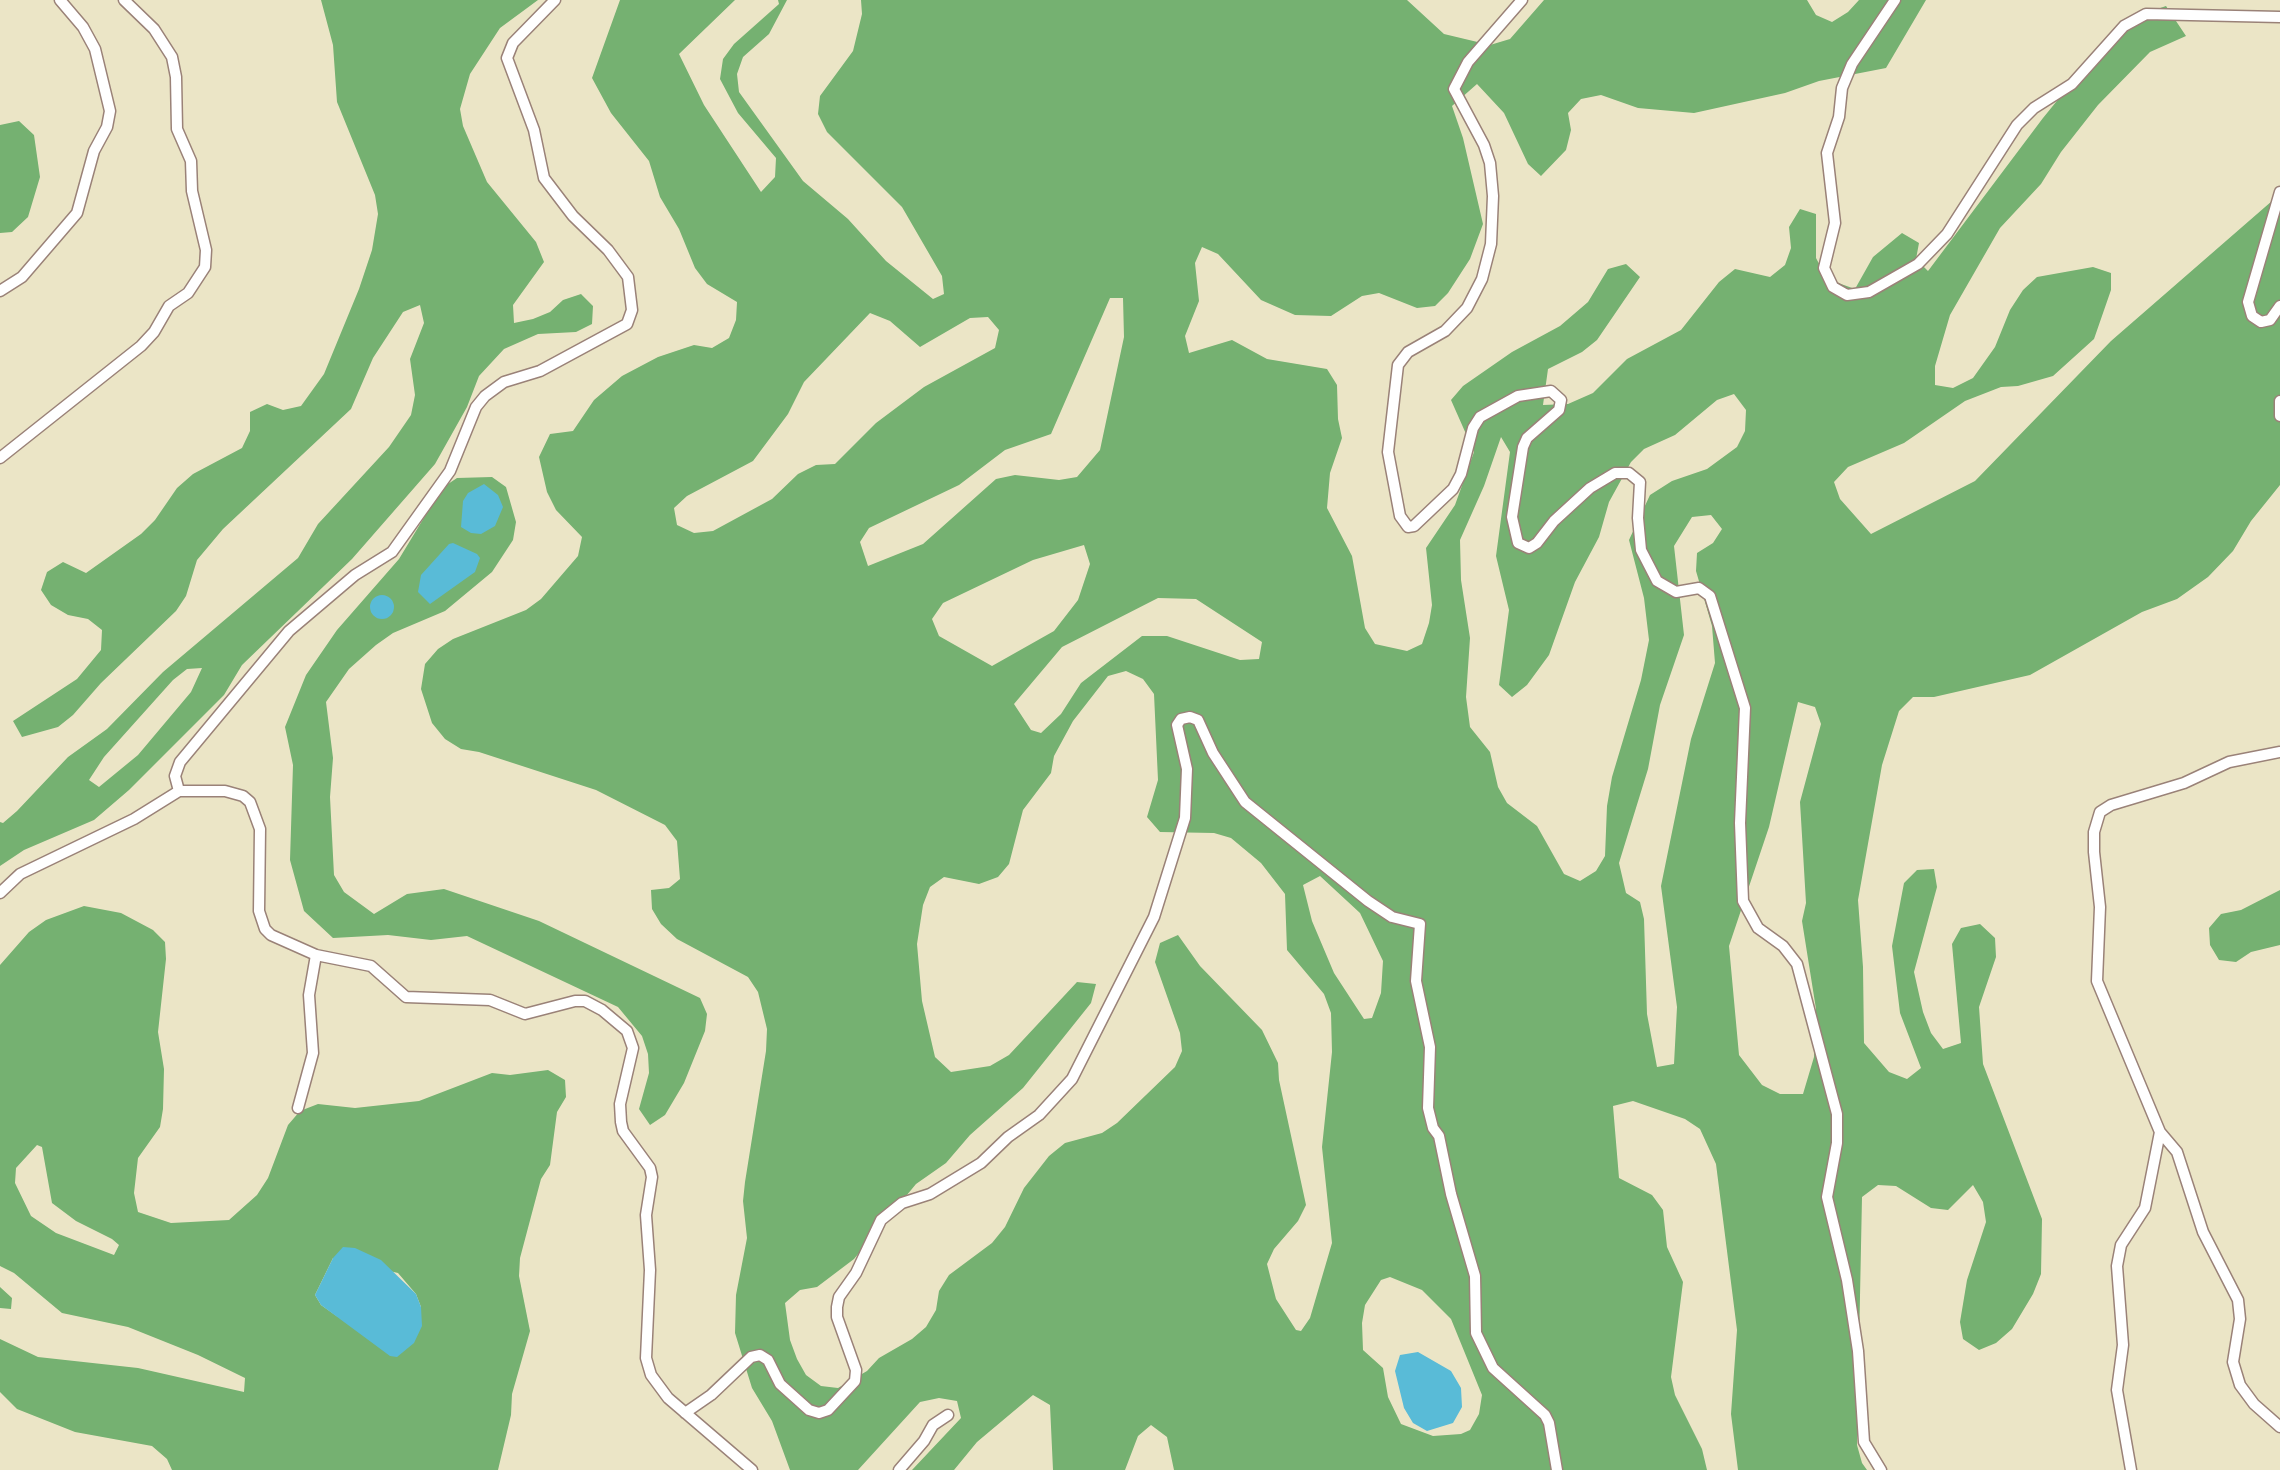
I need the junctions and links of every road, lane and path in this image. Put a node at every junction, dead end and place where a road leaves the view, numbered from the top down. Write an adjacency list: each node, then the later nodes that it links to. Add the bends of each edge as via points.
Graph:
1 (60, 0): 8 (street, via 95,49 110,111 107,127 94,151 77,214 22,277)
2 (124, 0): 12 (street, via 154,29 172,57 177,129 191,161 205,267 141,346)
3 (555, 0): 14 (street, via 513,43 507,58 534,131 544,178 628,277 632,310 626,324 540,371 504,382 485,396 476,407 450,471 392,552 355,575 289,631 180,762 175,776)
4 (1522, 0): 25 (street, via 1468,62 1454,89 1490,163 1491,244 1482,279 1467,308 1445,331 1408,352 1398,365 1388,452 1400,516 1408,527 1414,526 1453,489 1480,417 1518,397 1551,391 1561,400 1559,410 1523,447 1512,517 1518,543 1530,548 1590,488 1615,473 1629,472 1640,482 1641,550 1657,581 1676,592 1699,588 1710,596 1745,708 1740,823 1743,901 1758,928 1783,946 1797,964 1837,1114 1839,1130 1828,1197 1858,1351 1864,1442)
5 (1895, 0): 6 (street, via 1852,64 1827,153 1835,223 1824,268 1833,287 1847,295 1869,292 1918,264 1947,234 2017,125 2072,84 2124,26 2146,14)
6 (2280, 17)
7 (2280, 192): 9 (street, via 2249,302 2252,316 2261,322 2270,320)
8 (0, 291)
9 (2280, 306)
10 (2280, 401): 11 (street)
11 (2280, 416)
12 (0, 458)
13 (2280, 752): 18 (street, via 2229,762 2100,812 2094,832 2100,907 2097,981)
14 (179, 790): 15 (street, via 134,819 20,874); 16 (street, via 225,791 250,802 261,829 258,911 265,929)
15 (0, 893)
16 (316, 955): 17 (street, via 309,995 313,1053); 19 (street, via 371,966 406,997 490,1000 524,1014 586,1001 626,1031 633,1048 621,1122 652,1177 646,1215 650,1270 646,1358 651,1375)
17 (298, 1108)
18 (2160, 1132): 21 (street, via 2177,1152 2203,1232 2238,1300 2240,1319 2233,1362 2240,1385); 26 (street, via 2145,1208 2120,1245 2116,1265 2123,1345 2117,1390)
19 (685, 1413): 22 (street); 24 (street, via 751,1357 760,1355 768,1360 780,1384 809,1410 819,1413 828,1410 855,1381 856,1370 837,1307 881,1220 902,1203 930,1194 981,1163 1067,1086 1154,917 1185,818 1187,769 1177,725 1190,717 1198,720 1245,802 1368,901 1392,917 1420,924 1416,981 1430,1047 1428,1108 1475,1276 1475,1334 1493,1368 1545,1415)
20 (948, 1415): 23 (street, via 933,1425)
21 (2280, 1427)
22 (752, 1470)
23 (900, 1470)
24 (1556, 1470)
25 (1881, 1470)
26 (2131, 1470)

